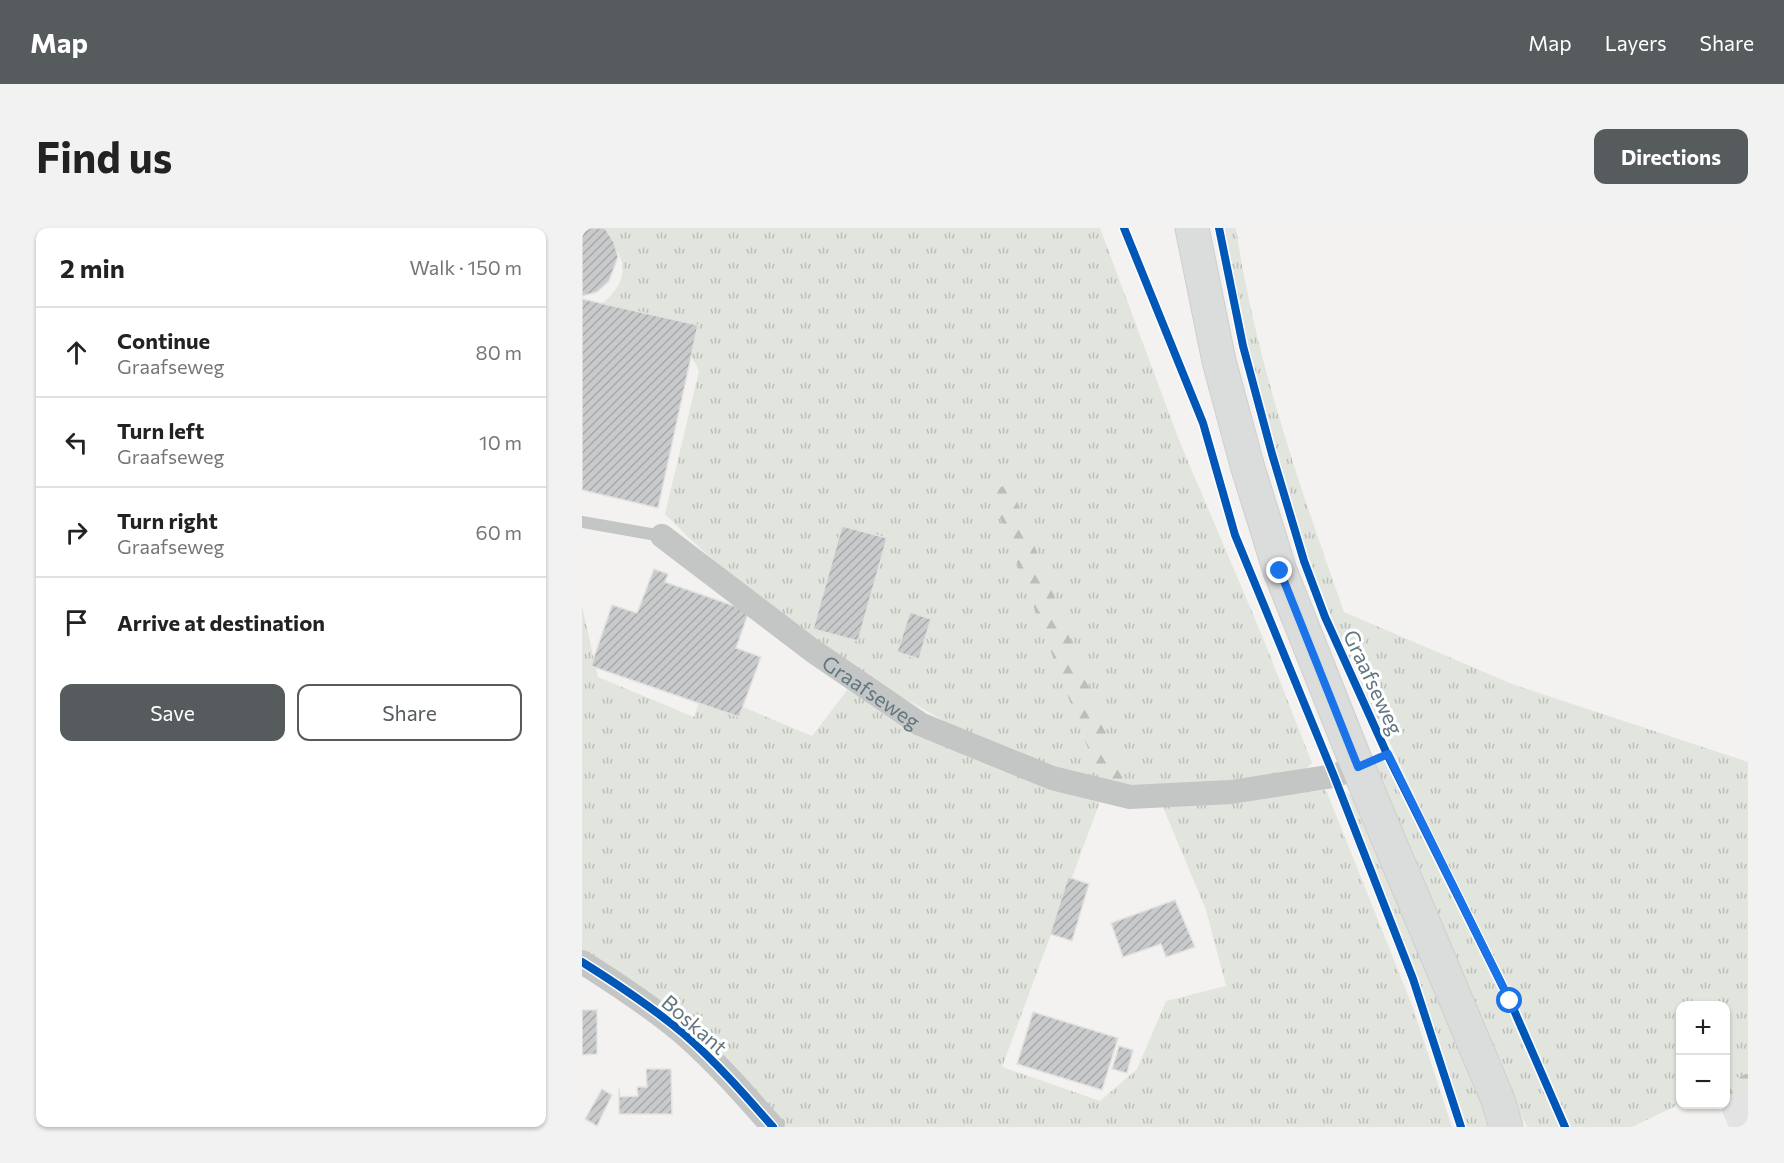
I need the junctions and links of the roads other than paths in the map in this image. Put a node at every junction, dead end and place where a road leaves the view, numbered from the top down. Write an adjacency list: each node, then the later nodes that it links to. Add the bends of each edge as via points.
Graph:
1 (1192, 228): 4 (main road, Graafseweg, via 1219,361 1247,465 1280,571)
2 (582, 522): 3 (lane, Graafseweg)
3 (662, 536): 4 (street, Graafseweg, via 813,651 920,724 1052,778 1130,797 1231,792 1334,776)
4 (1358, 767): 6 (main road, Graafseweg)
5 (582, 962): 7 (street, Boskant, via 684,1034)
6 (1506, 1118)
7 (773, 1127)

